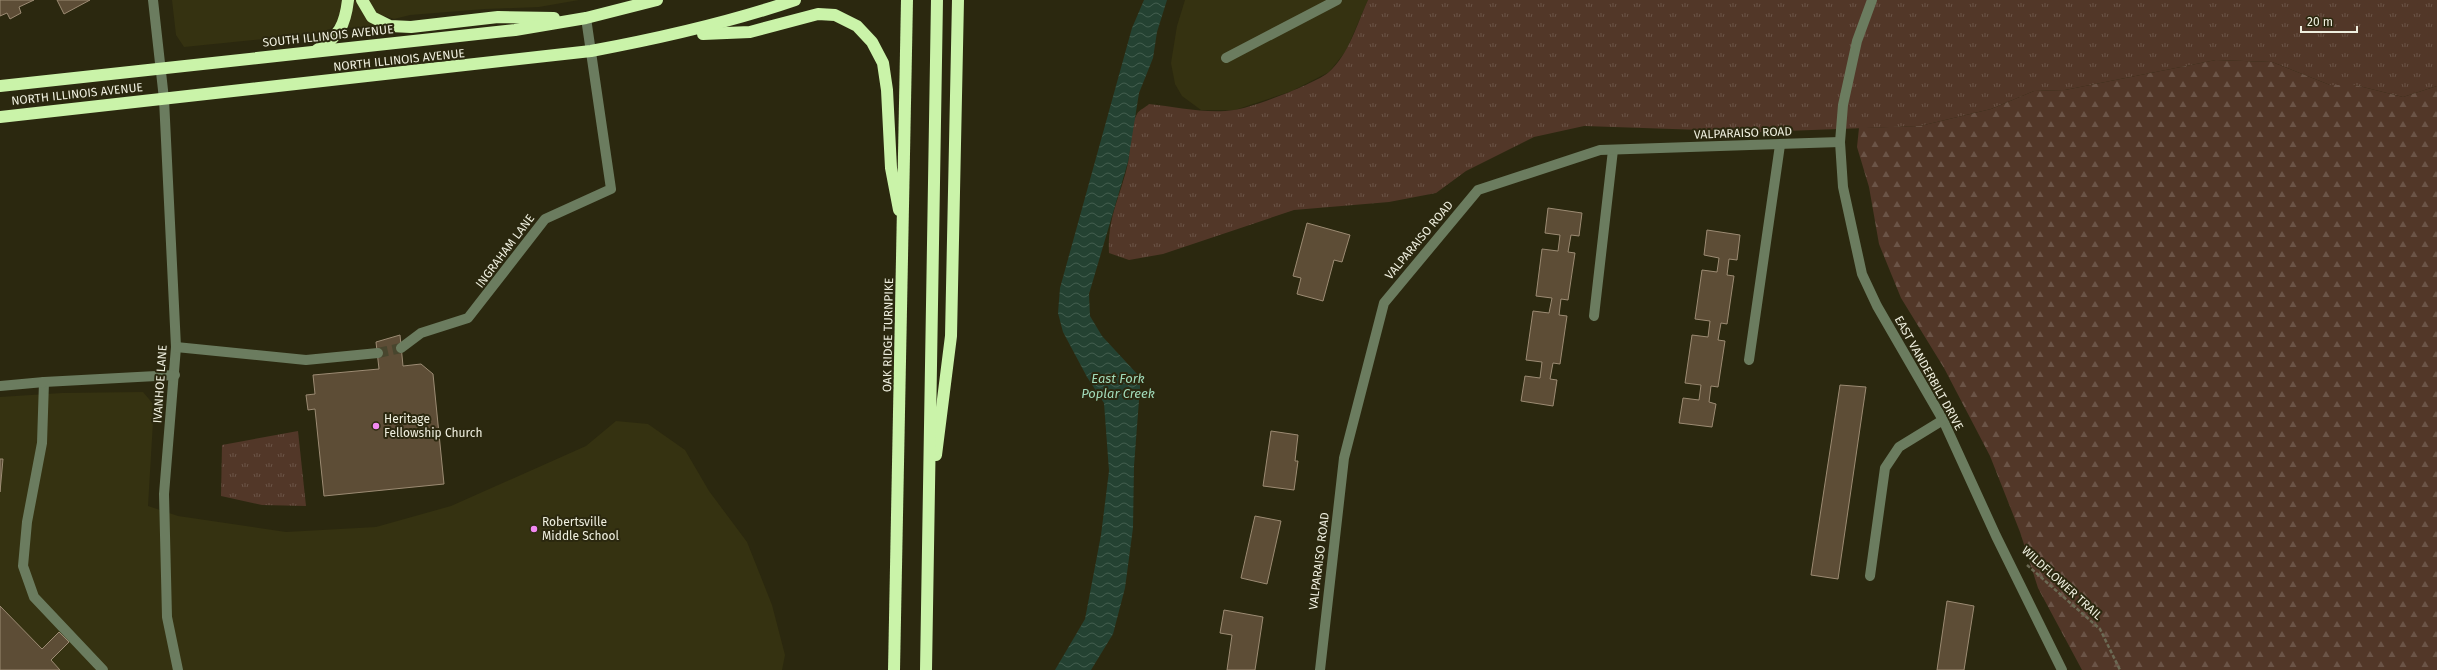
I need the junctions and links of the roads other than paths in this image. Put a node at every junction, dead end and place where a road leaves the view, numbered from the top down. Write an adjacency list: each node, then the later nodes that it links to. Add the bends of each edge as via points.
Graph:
1 (153, 0): 16 (street, IVANHOE LANE)
2 (348, 0): 13 (highway, via 345,22 333,40)
3 (362, 0): 11 (highway, via 372,17 390,26 410,27 498,17)
4 (655, 0): 11 (highway, SOUTH ILLINOIS AVENUE)
5 (795, 0): 12 (highway, NORTH ILLINOIS AVENUE, via 739,20)
6 (907, 0): 23 (highway, OAK RIDGE TURNPIKE)
7 (937, 0): 33 (highway)
8 (958, 0): 33 (highway, via 951,336)
9 (1337, 0): 15 (street)
10 (1872, 0): 20 (street, EAST VANDERBILT DRIVE, via 1857,41 1843,105)
11 (586, 18): 13 (highway, SOUTH ILLINOIS AVENUE, via 516,30); 14 (street, INGRAHAM LANE)
12 (676, 36): 14 (highway, NORTH ILLINOIS AVENUE); 23 (highway, via 750,32 818,14 835,15 857,26 872,42 883,63 891,168)
13 (315, 52): 16 (highway, SOUTH ILLINOIS AVENUE)
14 (591, 52): 18 (highway, NORTH ILLINOIS AVENUE); 25 (street, INGRAHAM LANE, via 611,188 545,219 468,318 421,333)
15 (1226, 58)
16 (160, 68): 17 (highway, SOUTH ILLINOIS AVENUE); 18 (street, IVANHOE LANE)
17 (0, 86)
18 (164, 100): 19 (highway, NORTH ILLINOIS AVENUE); 26 (street, IVANHOE LANE)
19 (0, 116)
20 (1840, 142): 21 (street, VALPARAISO ROAD); 32 (street, EAST VANDERBILT DRIVE, via 1843,187 1862,274 1877,306)
21 (1780, 145): 22 (street, VALPARAISO ROAD); 28 (street)
22 (1613, 150): 24 (street); 39 (street, VALPARAISO ROAD, via 1600,150 1478,190 1384,303 1344,458)
23 (904, 232): 37 (highway, OAK RIDGE TURNPIKE)
24 (1594, 316)
25 (405, 346)
26 (176, 347): 27 (street, via 306,360); 29 (street, IVANHOE LANE)
27 (378, 353)
28 (1749, 360)
29 (175, 375): 30 (street); 36 (street, IVANHOE LANE, via 164,494 167,617)
30 (44, 382): 31 (street); 35 (street, via 42,443 27,522 23,566 34,596)
31 (0, 386)
32 (1943, 420): 34 (street, via 1898,448 1885,468); 40 (street, EAST VANDERBILT DRIVE, via 1996,536)
33 (929, 515): 38 (highway)
34 (1870, 576)
35 (103, 670)
36 (178, 670)
37 (894, 670)
38 (926, 670)
39 (1320, 670)
40 (2062, 670)

